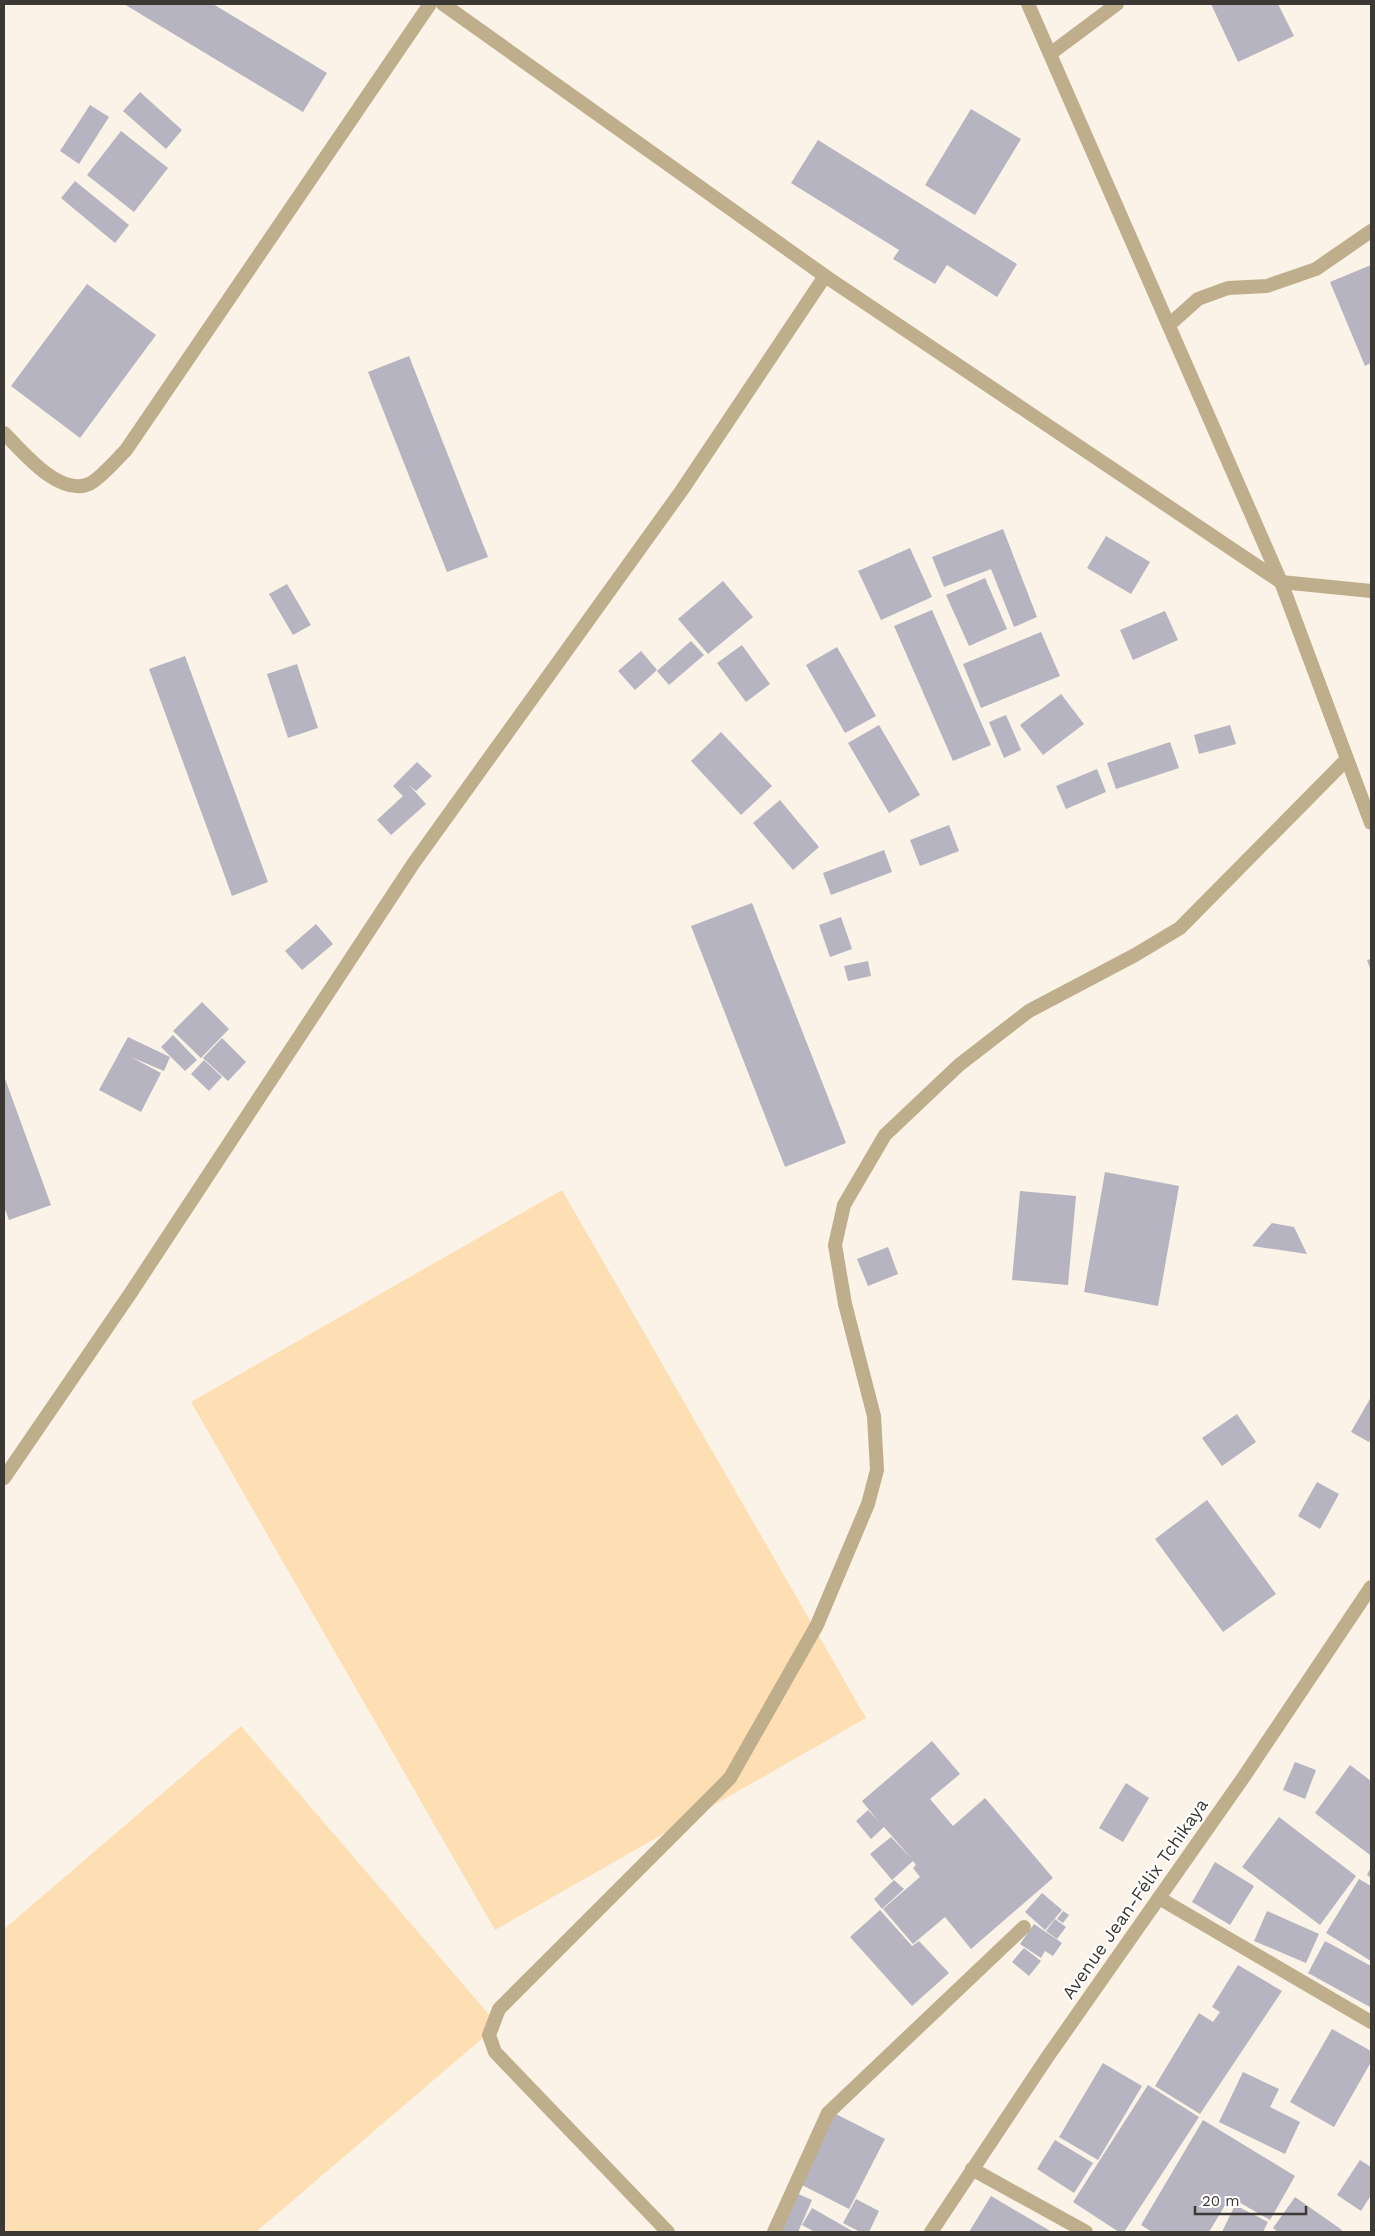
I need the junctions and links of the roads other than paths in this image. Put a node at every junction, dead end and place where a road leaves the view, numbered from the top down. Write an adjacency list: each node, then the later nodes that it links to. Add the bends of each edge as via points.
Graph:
1 (430, 4): 9 (street, via 126,450 89,484 70,486 48,476)
2 (443, 4): 7 (street)
3 (1028, 4): 5 (street)
4 (1117, 4): 5 (street)
5 (1050, 54): 8 (street)
6 (1371, 231): 8 (street, via 1316,269 1267,286 1228,288 1198,299)
7 (825, 276): 10 (street); 14 (street, via 682,490 413,864 130,1294)
8 (1169, 325): 10 (street)
9 (4, 433)
10 (1281, 582): 11 (street); 12 (street)
11 (1371, 591)
12 (1347, 759): 13 (street); 20 (street, via 1180,928 1029,1011 960,1065 885,1136 844,1205 835,1245 845,1304 874,1416 877,1470 868,1504 817,1625 730,1778 499,2008 489,2035 495,2052)
13 (1371, 822)
14 (4, 1478)
15 (1371, 1587): 16 (street, Avenue Jean-Félix Tchikaya)
16 (1158, 1898): 18 (street); 19 (street, Avenue Jean-Félix Tchikaya)
17 (1024, 1927): 21 (street, via 828,2113)
18 (1371, 2022)
19 (972, 2169): 22 (street, Avenue Jean-Félix Tchikaya); 23 (street)
20 (668, 2232)
21 (774, 2232)
22 (931, 2232)
23 (1086, 2232)

